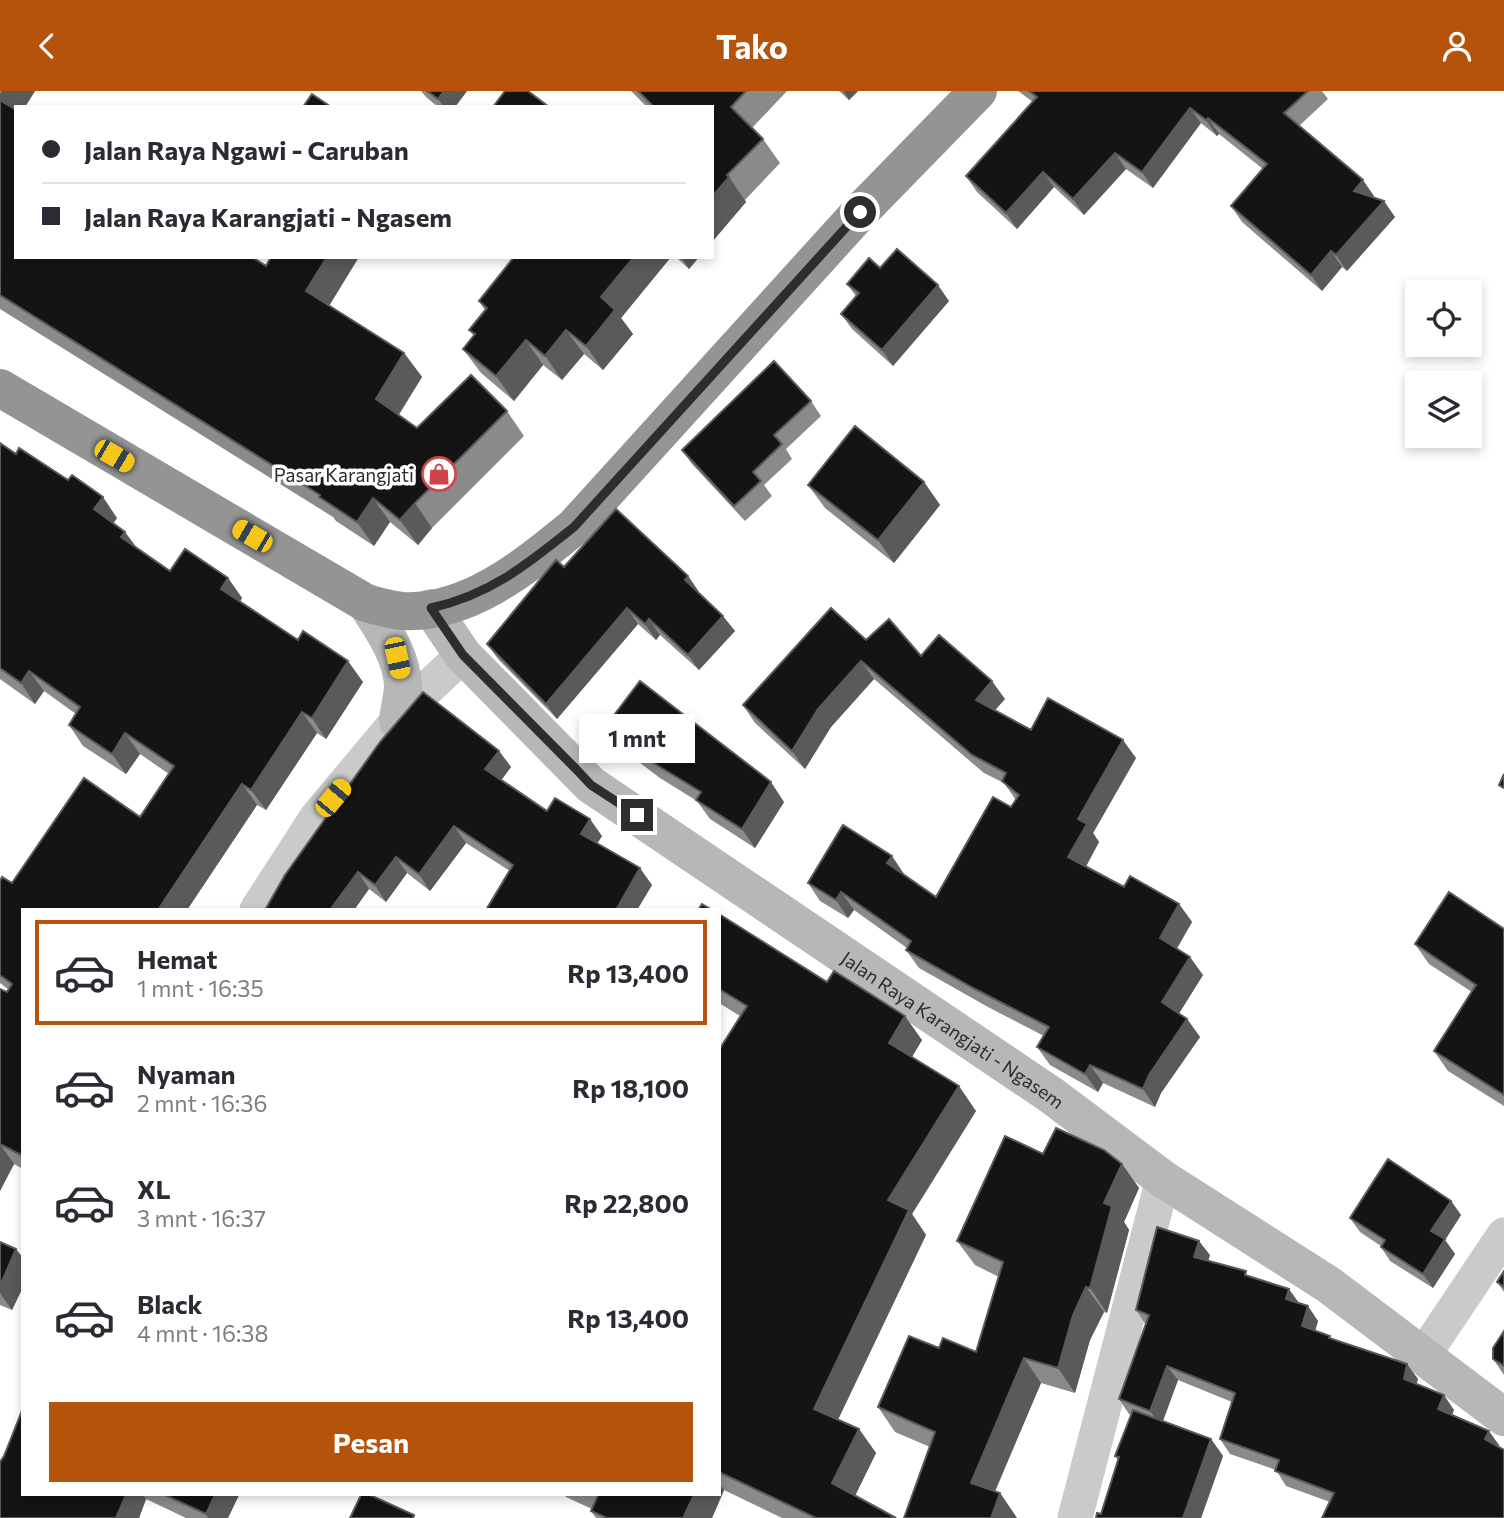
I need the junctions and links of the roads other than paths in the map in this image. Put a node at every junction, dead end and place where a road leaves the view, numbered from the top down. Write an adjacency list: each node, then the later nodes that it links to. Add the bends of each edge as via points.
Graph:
1 (978, 91): 4 (highway, via 860,212 574,527 493,587)
2 (0, 388): 3 (highway)
3 (369, 604): 4 (highway, via 403,611); 5 (main road); 6 (main road, via 397,658 403,687)
4 (431, 608): 5 (main road, Jalan Raya Karangjati - Ngasem)
5 (463, 655): 6 (street); 8 (main road, Jalan Raya Karangjati - Ngasem, via 591,785 1051,1095)
6 (398, 721): 7 (street, via 317,817)
7 (258, 908)
8 (1163, 1179): 10 (main road, Jalan Raya Karangjati - Ngasem, via 1329,1285); 12 (street)
9 (1504, 1235): 10 (street)
10 (1423, 1356): 11 (main road, Jalan Raya Karangjati - Ngasem)
11 (1504, 1417)
12 (1075, 1518)

